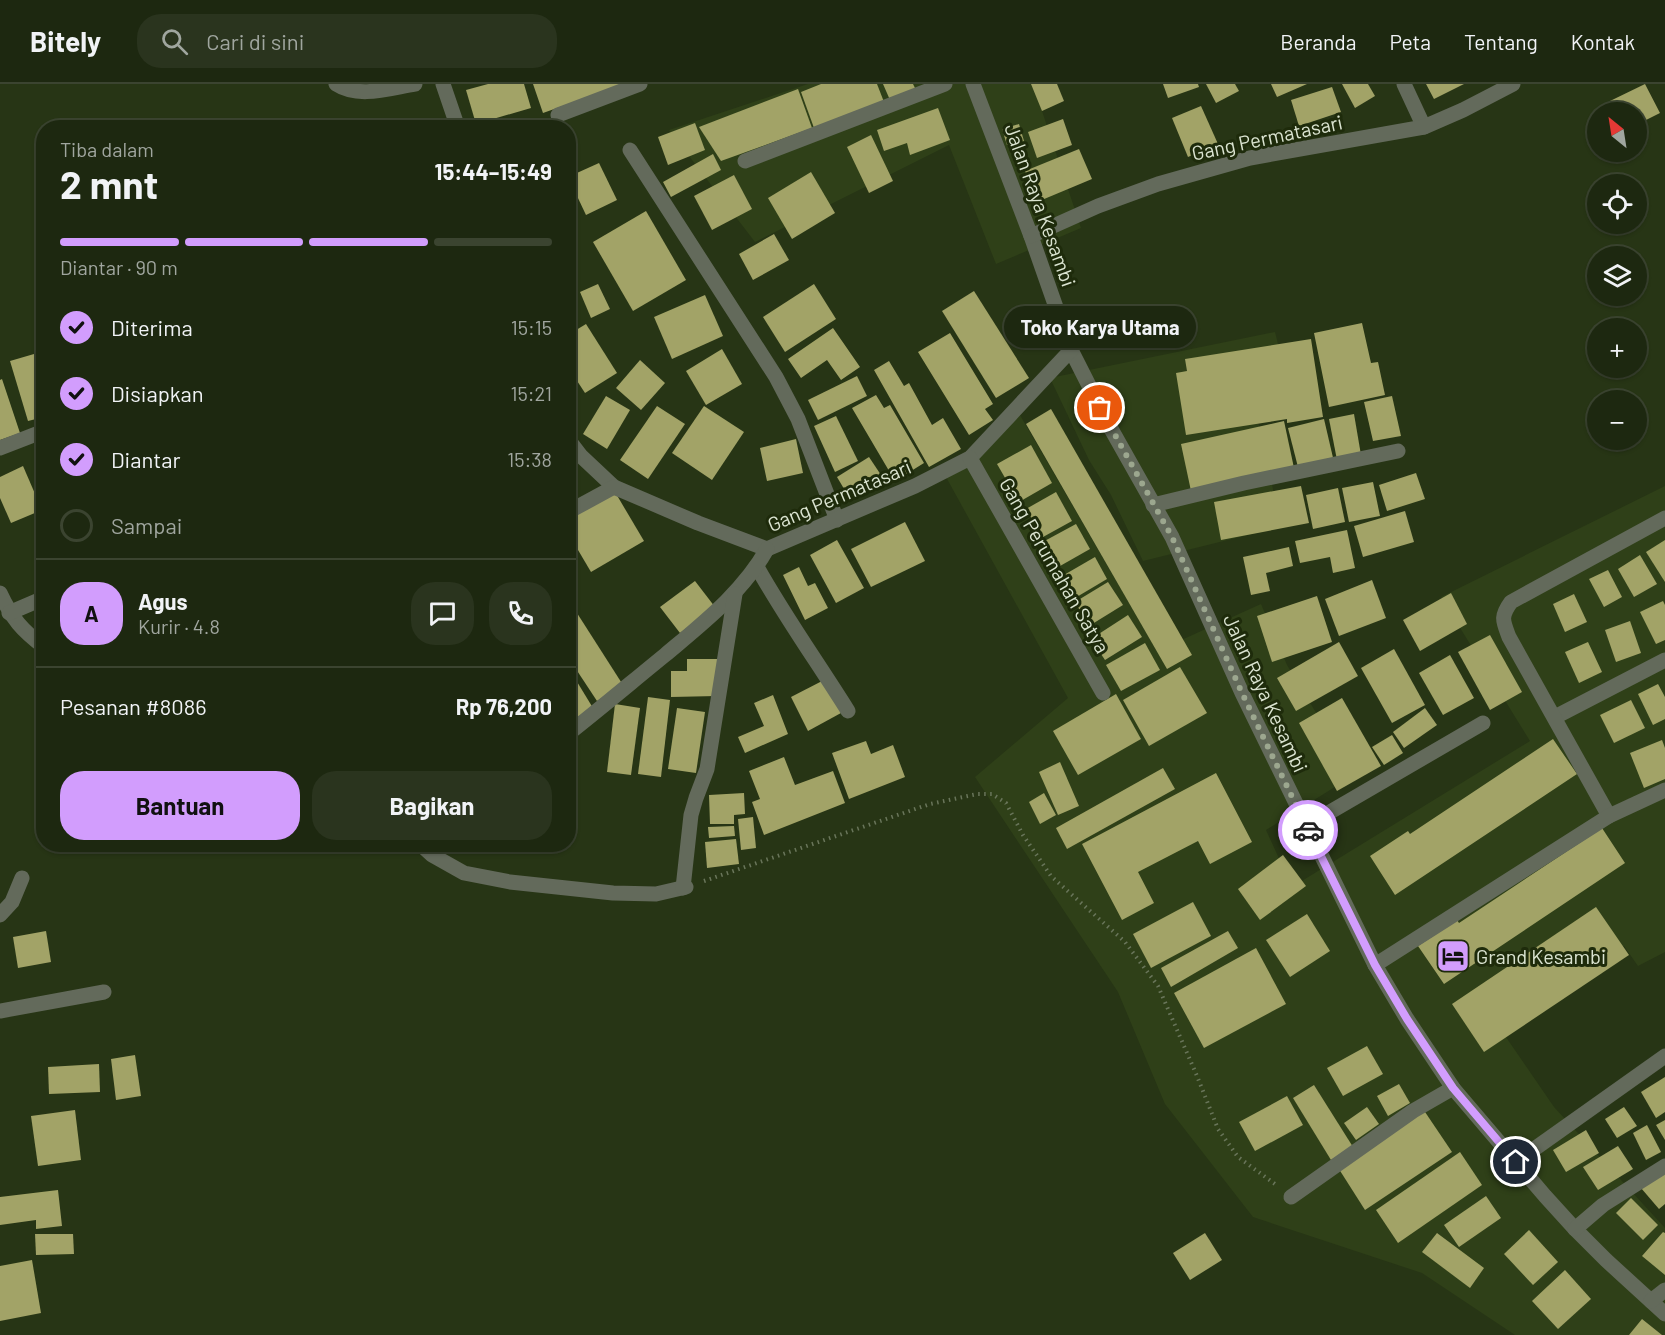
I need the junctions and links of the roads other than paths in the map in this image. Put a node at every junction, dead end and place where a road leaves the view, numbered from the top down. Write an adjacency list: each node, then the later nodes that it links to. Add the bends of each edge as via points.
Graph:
1 (336, 84): 2 (street, via 359,92)
2 (415, 84)
3 (443, 84): 10 (street)
4 (640, 84): 9 (street)
5 (945, 84): 13 (street)
6 (973, 84): 14 (street, Jalan Raya Kesambi)
7 (1404, 84): 11 (street)
8 (1513, 84): 11 (street, Gang Permatasari)
9 (558, 115)
10 (455, 120)
11 (1424, 127): 14 (street, Gang Permatasari, via 1250,158 1158,184)
12 (630, 150): 25 (street, via 776,377 798,419)
13 (745, 161)
14 (1031, 236): 15 (street, Jalan Raya Kesambi)
15 (1071, 350): 20 (street, Gang Permatasari); 22 (street, Jalan Raya Kesambi)
16 (36, 434): 17 (street)
17 (0, 448)
18 (576, 449): 21 (street, Gang Permatasari)
19 (1398, 451): 22 (street)
20 (970, 458): 25 (street, Gang Permatasari); 34 (street, Gang Perumahan Satya)
21 (614, 487): 23 (street); 26 (street, Gang Permatasari)
22 (1153, 505): 41 (street, Jalan Raya Kesambi, via 1172,537)
23 (576, 508)
24 (1665, 519): 36 (street, via 1511,602 1505,611 1503,621 1509,637)
25 (837, 520): 26 (street, Gang Permatasari)
26 (767, 549): 27 (street)
27 (757, 567): 29 (street); 35 (street)
28 (0, 593): 31 (street)
29 (735, 594): 38 (street); 42 (street, via 707,769 691,815 684,888 656,894 613,893 510,882 464,873)
30 (36, 601): 31 (street)
31 (9, 613): 32 (street)
32 (36, 641)
33 (1665, 660): 36 (street)
34 (1104, 693)
35 (848, 711)
36 (1555, 717): 40 (street)
37 (1483, 723): 41 (street)
38 (576, 727)
39 (1665, 790): 40 (street)
40 (1609, 816): 45 (street)
41 (1306, 826): 45 (street, Jalan Raya Kesambi)
42 (429, 852)
43 (22, 878): 44 (street, via 12,902)
44 (0, 915)
45 (1375, 965): 49 (street, Jalan Raya Kesambi)
46 (104, 992): 47 (street)
47 (0, 1011)
48 (1665, 1056): 50 (street)
49 (1453, 1088): 50 (street, Jalan Raya Kesambi); 52 (street)
50 (1516, 1162): 53 (street, Jalan Raya Kesambi)
51 (1665, 1166): 53 (street, via 1603,1205)
52 (1285, 1193)
53 (1575, 1229): 55 (street, Jalan Raya Kesambi)
54 (1665, 1290): 55 (street)
55 (1651, 1301): 56 (street, Jalan Raya Kesambi)
56 (1665, 1314)

